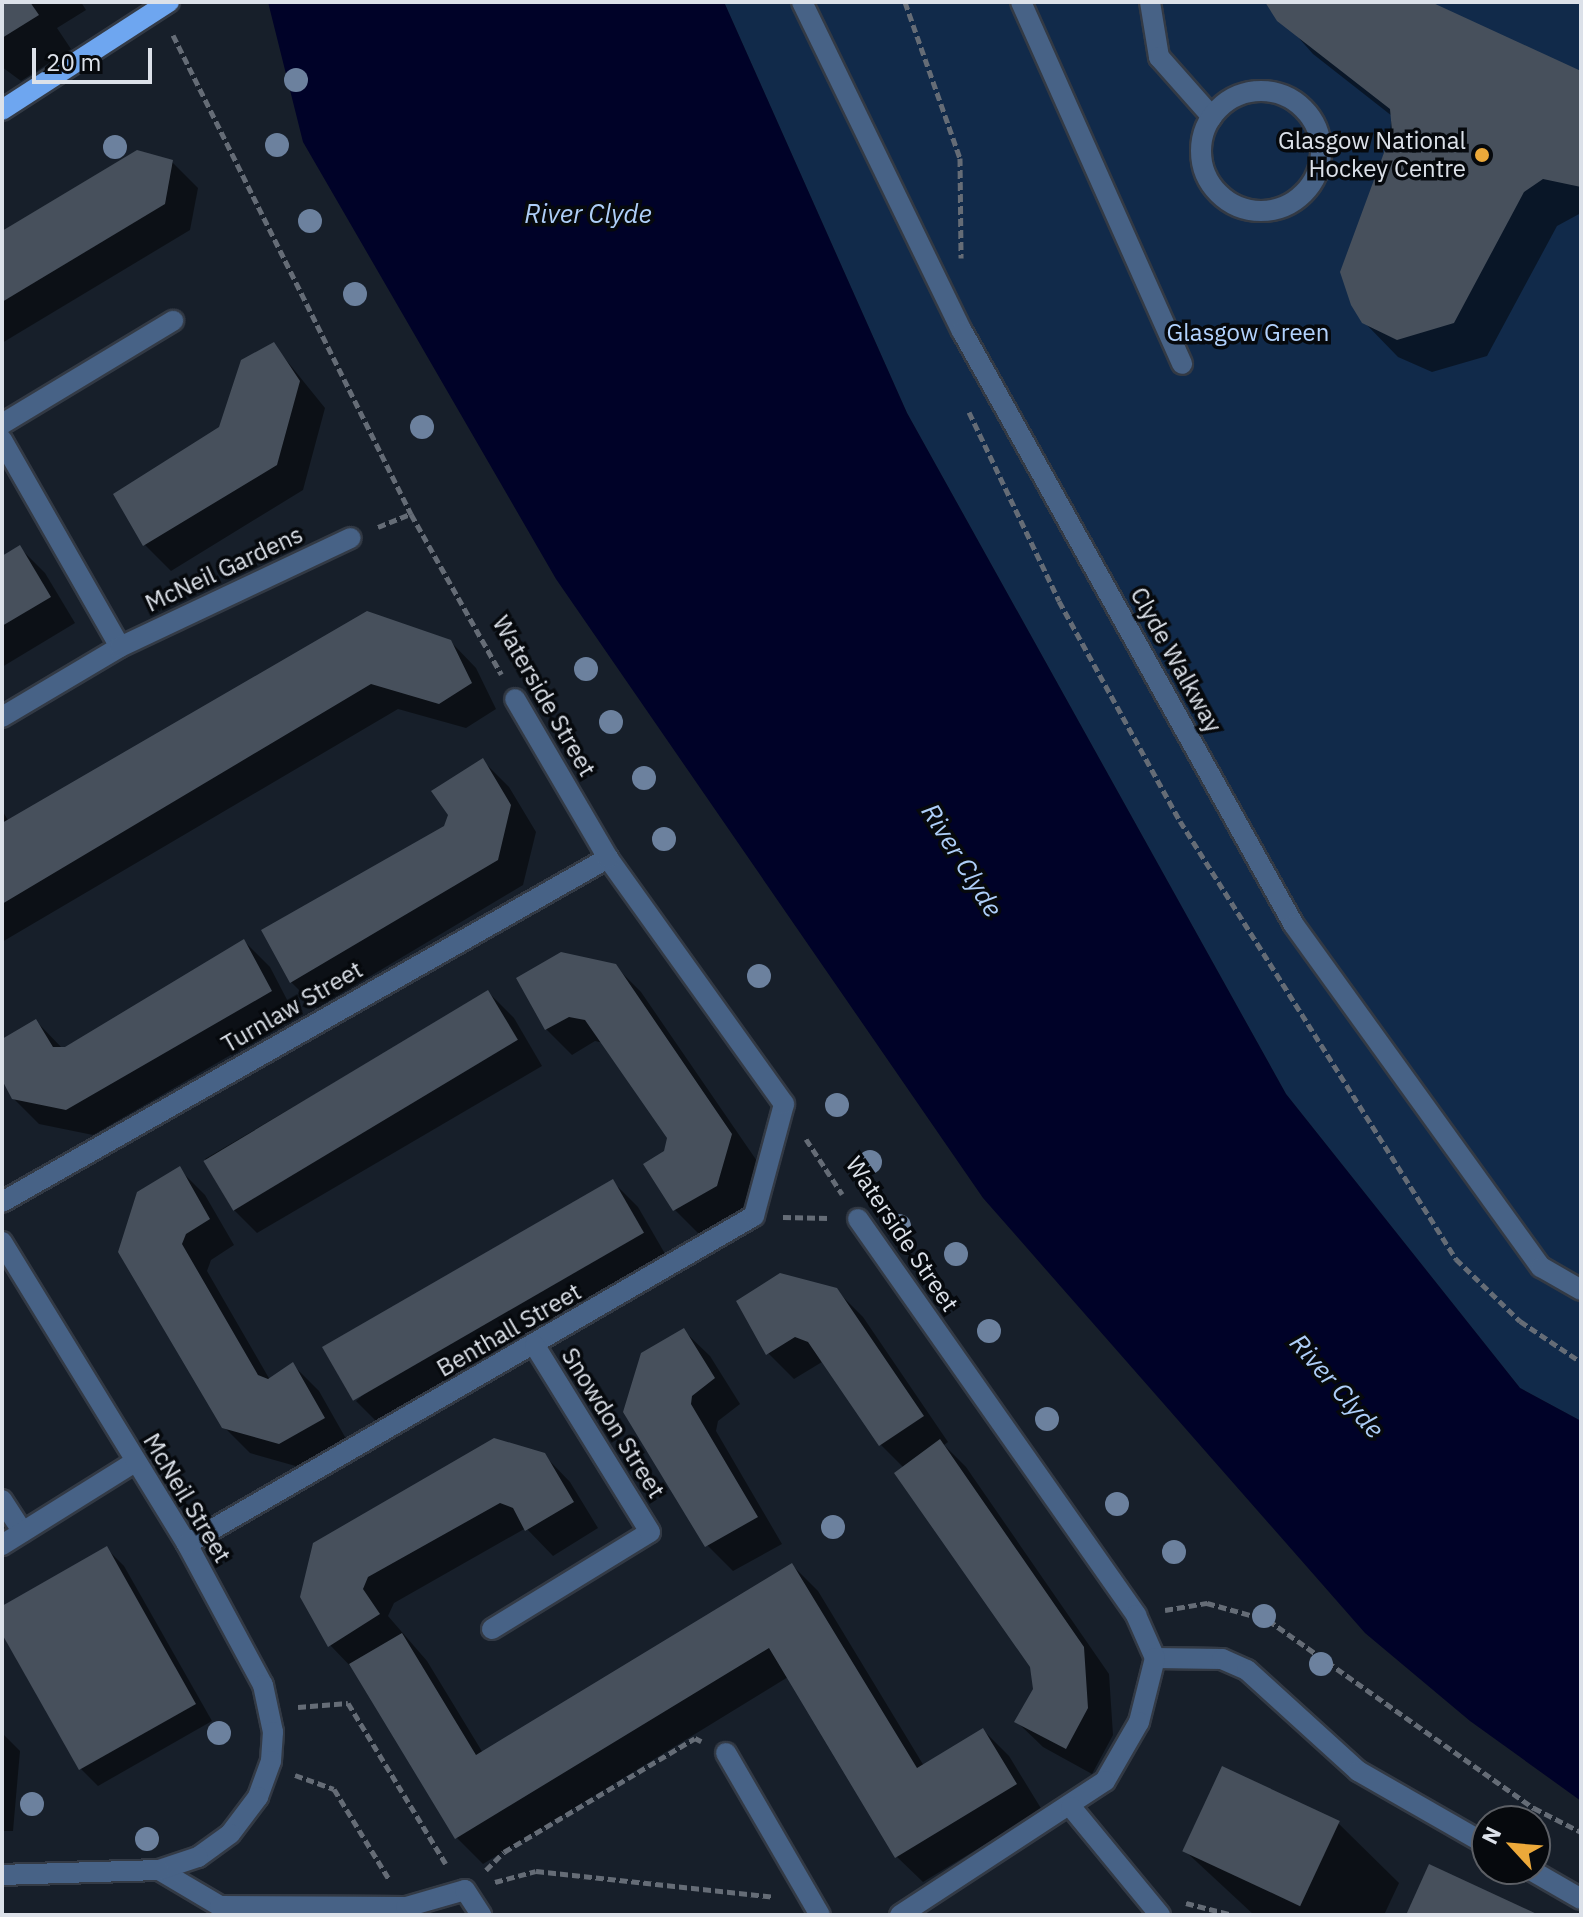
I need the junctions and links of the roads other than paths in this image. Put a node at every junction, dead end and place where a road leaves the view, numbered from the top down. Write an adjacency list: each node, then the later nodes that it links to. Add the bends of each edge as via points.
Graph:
1 (802, 2): 20 (street, Clyde Walkway, via 962,331 1294,925 1541,1267)
2 (1021, 2): 8 (street)
3 (1150, 2): 6 (street, via 1159,57)
4 (165, 5): 5 (main road)
5 (2, 110)
6 (1212, 117): 6 (street, via 1242,94 1280,94 1297,103 1311,117 1321,154 1307,191 1272,211 1233,205 1205,175 1203,135)
7 (173, 321): 9 (street)
8 (1182, 364)
9 (2, 424)
10 (2, 440): 12 (street)
11 (351, 538): 12 (street, McNeil Gardens)
12 (120, 647): 14 (street, McNeil Gardens)
13 (515, 699): 15 (street, Waterside Street)
14 (2, 717)
15 (608, 858): 16 (street, Turnlaw Street); 17 (street, Waterside Street, via 784,1104)
16 (2, 1202)
17 (754, 1216): 21 (street, Benthall Street)
18 (858, 1219): 28 (street, Waterside Street, via 1136,1615)
19 (2, 1242): 22 (street, McNeil Street)
20 (1581, 1290)
21 (535, 1346): 25 (street, Benthall Street); 27 (street, Snowdon Street, via 650,1532)
22 (135, 1462): 24 (street); 25 (street, McNeil Street)
23 (2, 1500): 24 (street)
24 (23, 1532): 26 (street)
25 (187, 1544): 32 (street, McNeil Street, via 271,1710 269,1765 258,1797 230,1834 198,1857)
26 (2, 1545)
27 (492, 1629)
28 (1155, 1658): 30 (street, via 1148,1696 1124,1753 1105,1781); 31 (street, via 1222,1659 1247,1670 1358,1771)
29 (726, 1753): 36 (street)
30 (1071, 1807): 38 (street); 39 (street)
31 (1471, 1836)
32 (159, 1870): 33 (street, McNeil Street); 37 (street, via 220,1906 406,1907 465,1890)
33 (2, 1875)
34 (1551, 1882): 35 (street)
35 (1581, 1899)
36 (815, 1908)
37 (481, 1915)
38 (900, 1915)
39 (1160, 1915)

